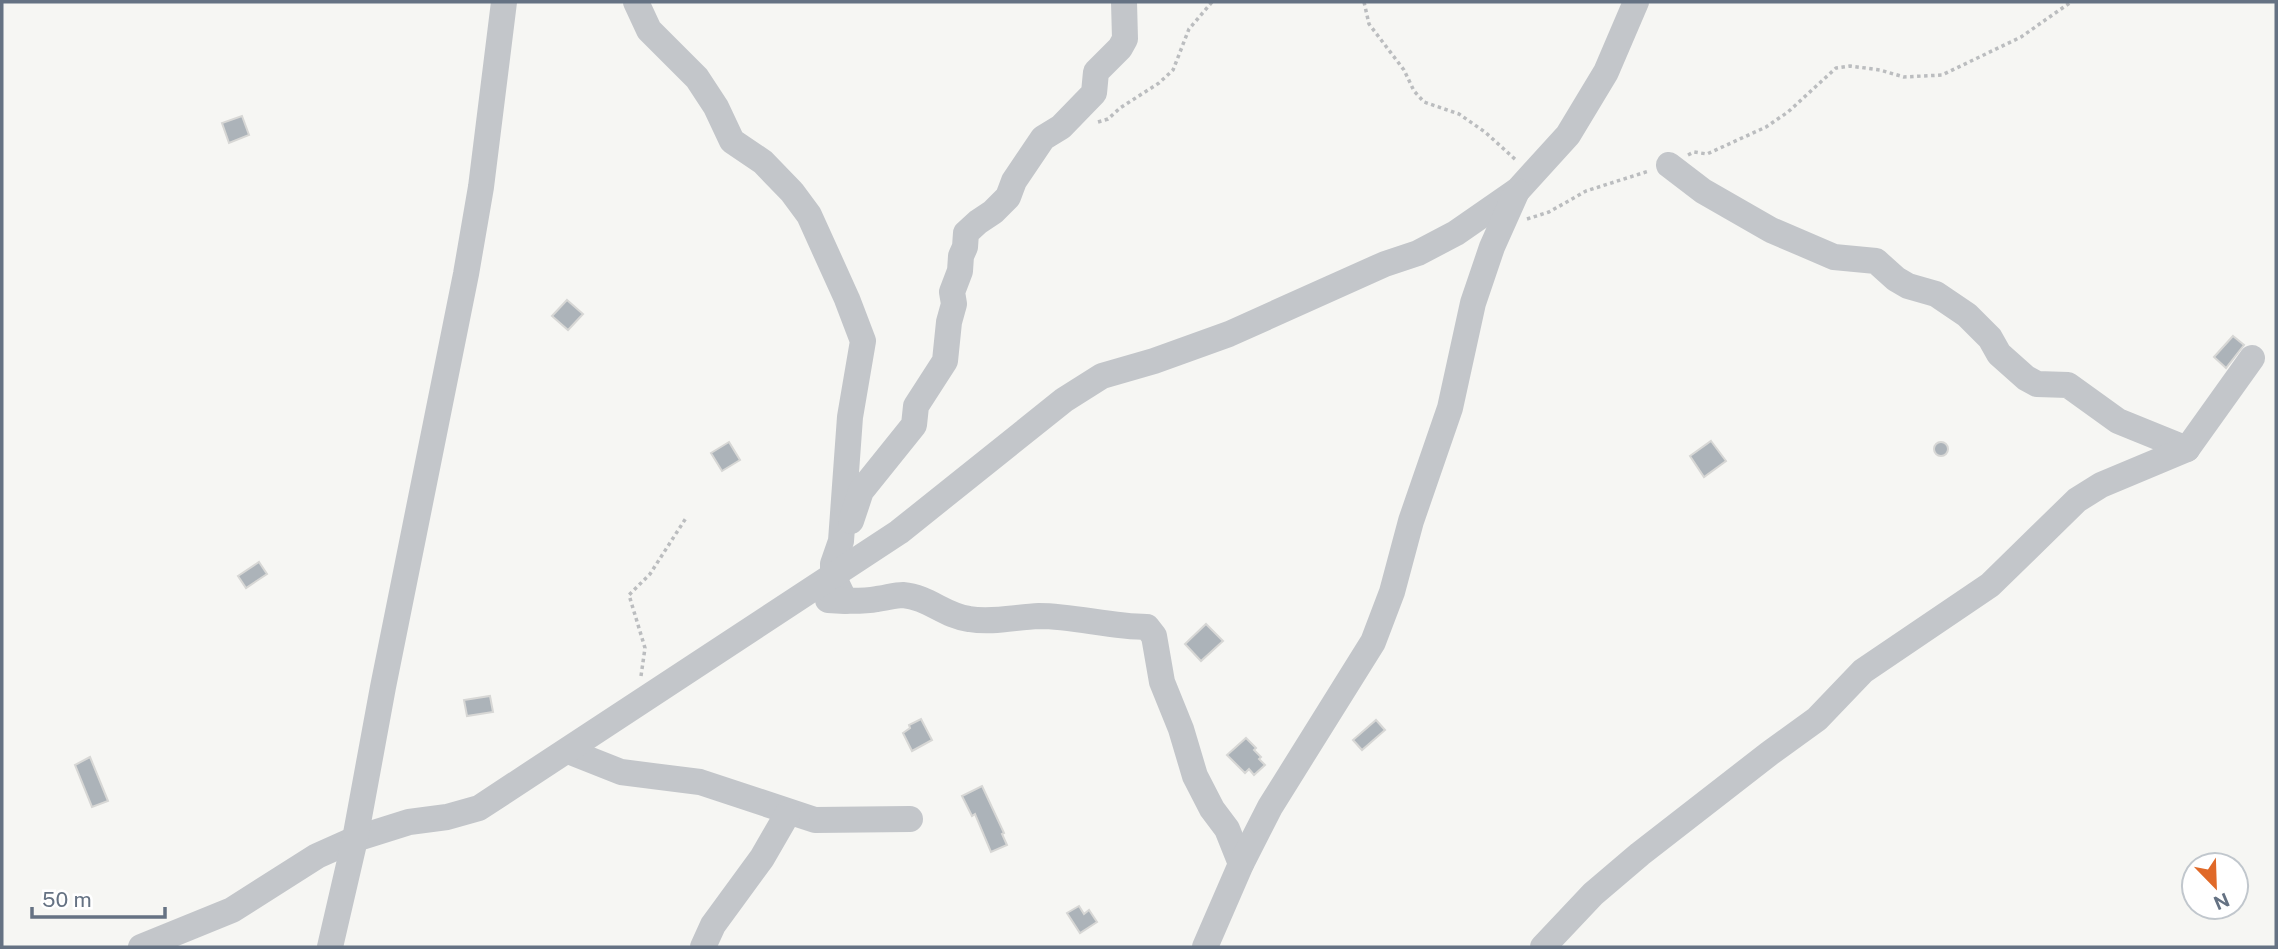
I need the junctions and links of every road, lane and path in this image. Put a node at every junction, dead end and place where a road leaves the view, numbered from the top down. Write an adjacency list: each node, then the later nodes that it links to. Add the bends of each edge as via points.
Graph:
1 (504, 2): 24 (street, via 467,274)
2 (636, 2): 16 (street, via 649,30 697,78 732,141 763,162 809,215 863,341 850,417)
3 (1124, 2): 8 (street, via 1125,39 1096,72 1094,93)
4 (1212, 2): 8 (path, via 1189,29 1173,70 1159,83 1108,118)
5 (1364, 2): 9 (path, via 1369,24 1424,102 1459,114 1519,162)
6 (1636, 2): 9 (street, via 1606,72 1568,135)
7 (2071, 2): 10 (path, via 2021,37 1942,75 1904,78 1881,70 1836,68 1766,127 1707,154 1693,152)
8 (1061, 127): 16 (street, via 1032,152 1008,197 967,233 952,292 945,361 915,406 914,425 861,491)
9 (1539, 165): 11 (street)
10 (1669, 165): 12 (path, via 1586,191 1549,212); 14 (street, via 1703,191 1771,230 1834,257 1876,261 1908,286 1936,294 1967,314 1999,354 2026,378 2068,386 2118,421)
11 (1518, 190): 12 (street); 17 (street, via 1418,253 1229,334 1102,376 1063,400 899,532)
12 (1501, 227): 25 (street, via 1473,303 1450,408 1373,642 1270,807)
13 (2252, 358): 14 (street)
14 (2187, 449): 30 (street, via 2101,485 2077,500 1990,585 1863,671 1817,719 1612,878)
15 (686, 518): 20 (path, via 650,574 629,595 645,648)
16 (841, 541): 17 (street)
17 (833, 576): 18 (street); 19 (street)
18 (845, 601): 19 (street); 25 (street, via 901,595 917,597 967,619 1037,616 1147,627 1154,636 1162,682 1195,776 1227,829)
19 (792, 604): 20 (street)
20 (636, 706): 21 (street)
21 (568, 751): 22 (street, via 621,772 700,782); 24 (street, via 479,808)
22 (788, 813): 23 (street, via 815,820); 28 (street)
23 (909, 819)
24 (355, 839): 26 (street, via 317,856 232,910); 27 (street)
25 (1241, 864): 29 (street)
26 (141, 947)
27 (330, 947)
28 (703, 947)
29 (1205, 947)
30 (1543, 947)

